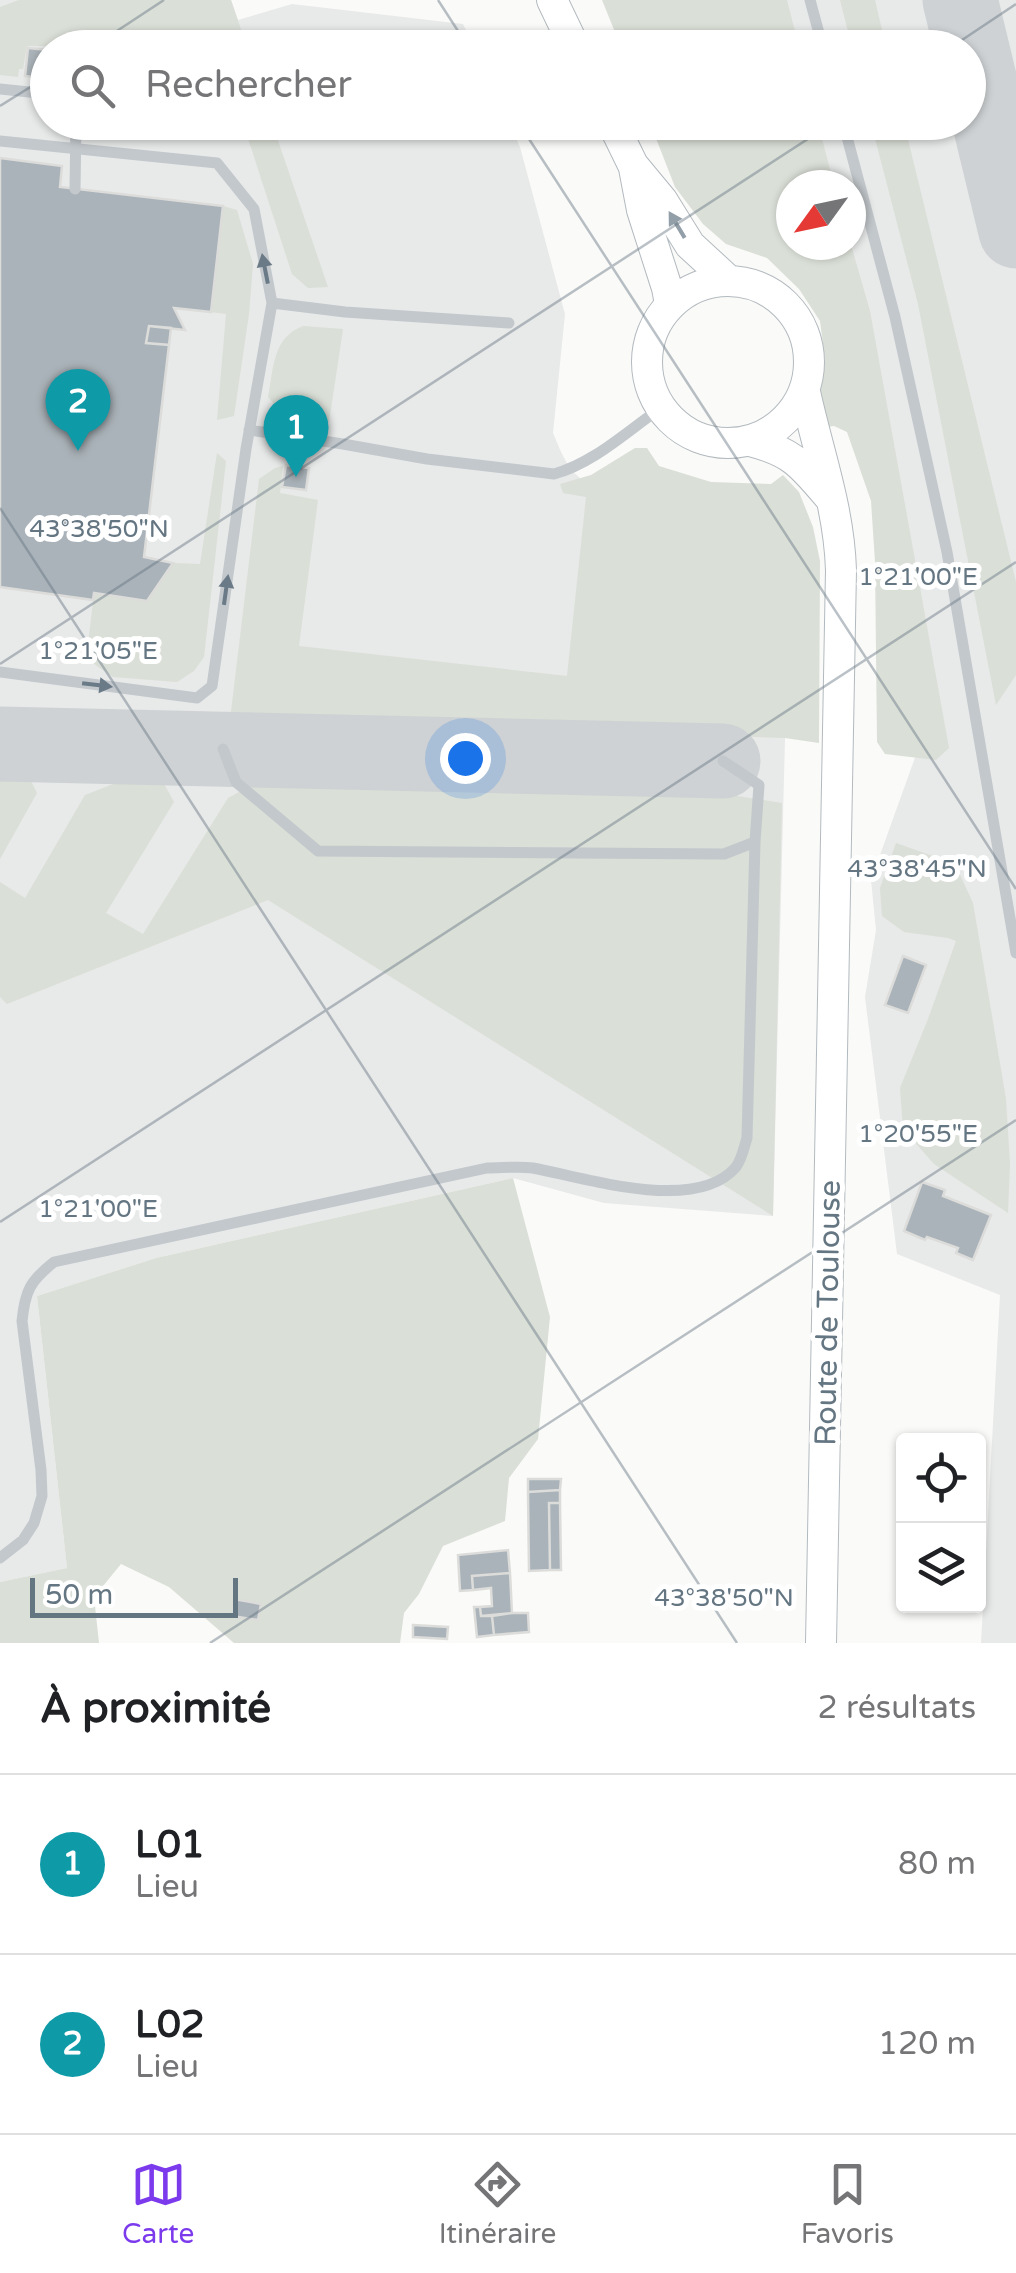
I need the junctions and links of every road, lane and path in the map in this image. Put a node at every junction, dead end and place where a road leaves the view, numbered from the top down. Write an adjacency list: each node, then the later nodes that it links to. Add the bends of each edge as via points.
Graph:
1 (552, 0): 3 (main road)
2 (810, 0): 4 (lane)
3 (566, 30)
4 (818, 30)
5 (0, 89): 6 (lane)
6 (30, 92)
7 (76, 140): 11 (lane)
8 (621, 140): 12 (main road)
9 (848, 140): 27 (lane, via 947,552)
10 (0, 141): 11 (lane)
11 (76, 149): 13 (lane); 15 (lane, one-way to 11, via 254,208 218,163)
12 (633, 165): 14 (main road, one-way to 12, via 690,245); 16 (main road)
13 (75, 188)
14 (728, 280): 16 (main road, via 686,291); 18 (main road, via 750,283 789,306 809,347)
15 (272, 303): 17 (lane); 20 (lane)
16 (670, 304): 19 (main road, via 656,322 646,366)
17 (509, 323)
18 (805, 392): 21 (main road, via 783,423); 22 (main road, Route de Toulouse)
19 (661, 408): 20 (lane, via 598,453 554,474); 21 (main road, via 700,439)
20 (249, 430): 23 (lane, one-way to 20, via 197,698 212,686)
21 (750, 441): 22 (main road, via 793,458)
22 (834, 503): 29 (main road, Route de Toulouse, via 841,570)
23 (0, 672)
24 (224, 749): 26 (lane, via 236,782 318,851 724,854)
25 (724, 761): 26 (lane, via 759,785)
26 (755, 842): 28 (lane, via 747,1138 739,1164 702,1187 647,1191 528,1167 487,1168 54,1262 35,1277 22,1321 42,1496 23,1540)
27 (1016, 953)
28 (0, 1558)
29 (822, 1643)

